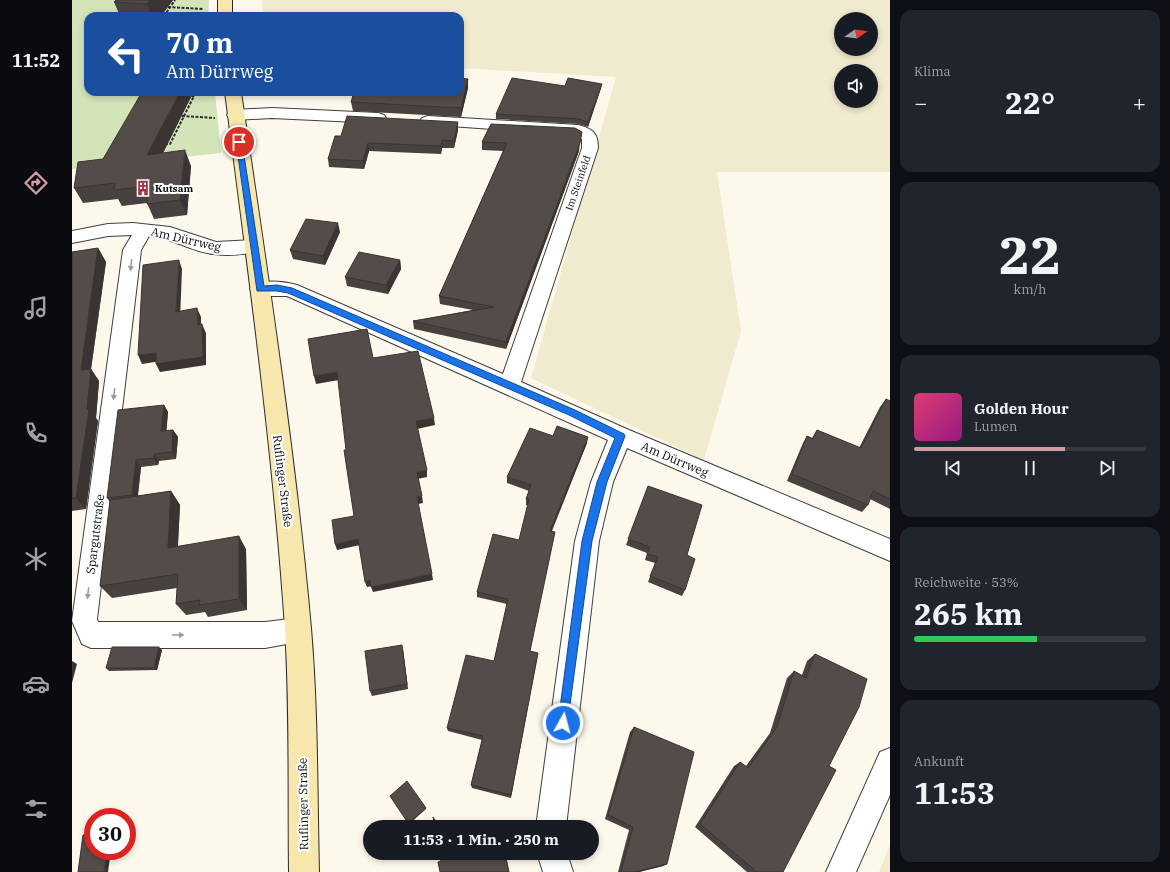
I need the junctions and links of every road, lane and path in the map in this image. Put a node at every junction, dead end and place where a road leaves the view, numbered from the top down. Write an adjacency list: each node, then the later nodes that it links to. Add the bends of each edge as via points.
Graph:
1 (175, 0): 3 (path)
2 (225, 0): 6 (street)
3 (169, 7): 4 (path); 5 (path)
4 (205, 9)
5 (166, 12)
6 (225, 12)
7 (187, 96): 9 (path, via 194,96)
8 (232, 96): 10 (street, Ruflinger Straße)
9 (183, 116): 10 (path); 13 (path, via 170,144)
10 (225, 117): 11 (street, via 272,113); 16 (street, Ruflinger Straße)
11 (393, 119)
12 (416, 120): 18 (street, Im Steinfeld, via 578,130 590,137 590,148)
13 (163, 144)
14 (144, 229): 15 (street, Am Dürrweg, via 121,228); 16 (street, Am Dürrweg, via 169,233 210,248); 21 (street, Spargutstraße, one-way to 21, via 132,250 84,619 91,634 265,635)
15 (72, 237)
16 (254, 246): 17 (street, Ruflinger Straße)
17 (260, 289): 18 (street, Am Dürrweg, via 290,290); 21 (street, Ruflinger Straße, via 291,547)
18 (509, 386): 19 (street, Am Dürrweg)
19 (621, 436): 20 (street, Am Dürrweg); 23 (street, via 602,482 587,541)
20 (890, 550)
21 (298, 630): 25 (street, Ruflinger Straße, via 302,694)
22 (890, 762): 27 (street)
23 (552, 820)
24 (554, 860): 26 (street)
25 (304, 872)
26 (558, 872)
27 (841, 872)

